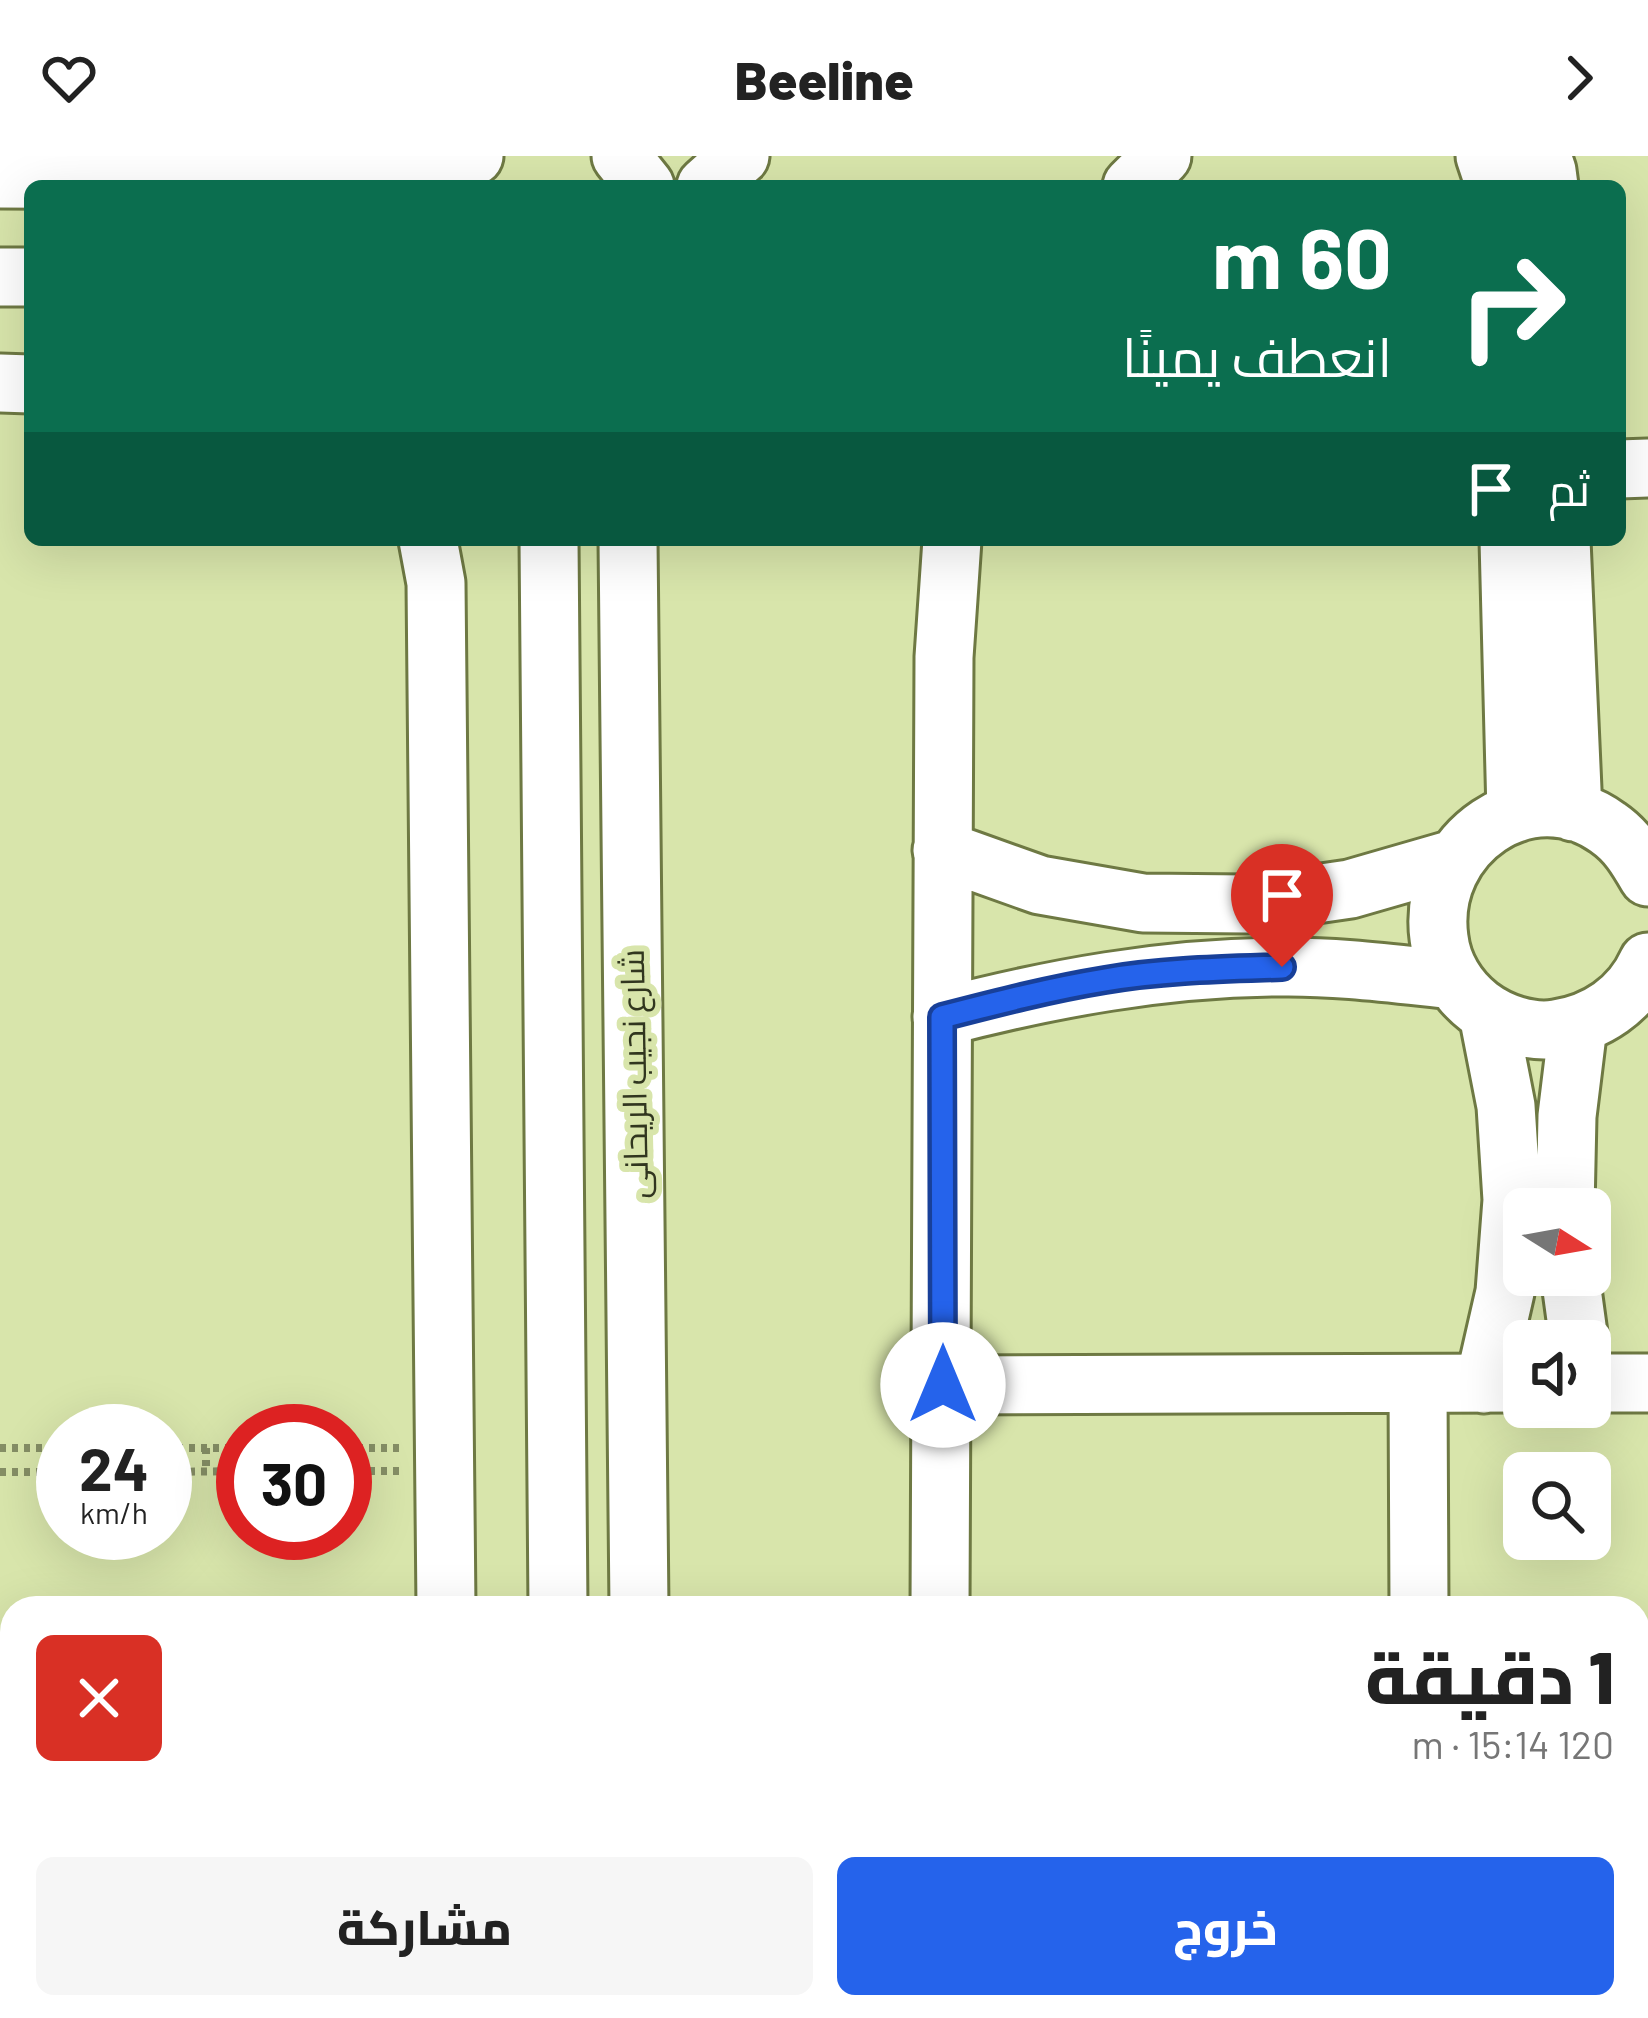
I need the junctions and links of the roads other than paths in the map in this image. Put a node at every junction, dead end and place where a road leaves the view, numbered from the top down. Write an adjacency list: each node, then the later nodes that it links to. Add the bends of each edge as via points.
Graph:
1 (474, 156): 9 (street)
2 (621, 156): 10 (street)
3 (740, 156): 11 (street)
4 (1162, 156): 12 (street)
5 (1485, 156): 6 (street)
6 (1536, 171)
7 (0, 179): 8 (street)
8 (168, 180)
9 (344, 180)
10 (640, 180)
11 (713, 180)
12 (1138, 180)
13 (429, 546): 39 (street, via 436,584)
14 (549, 546): 20 (street)
15 (628, 546): 19 (street, شارع نجيب الريحانى)
16 (952, 546): 23 (street)
17 (1509, 546): 22 (street)
18 (1561, 546): 21 (street)
19 (629, 596): 20 (street); 31 (street, شارع نجيب الريحانى)
20 (549, 603): 32 (street)
21 (1573, 812): 22 (street); 25 (street, via 1606,826)
22 (1516, 813): 24 (street, via 1492,823)
23 (942, 850): 24 (street, via 1040,885 1143,903 1247,904 1350,889); 28 (street)
24 (1454, 859): 27 (street, via 1436,920 1440,952)
25 (1648, 877)
26 (1647, 966): 29 (street, via 1618,1004)
27 (1471, 997): 28 (street, via 1368,970 1196,970 1109,979); 29 (street, via 1516,1027); 33 (street, via 1506,1106 1512,1200)
28 (942, 1017): 38 (street)
29 (1578, 1026): 30 (street)
30 (1565, 1188)
31 (635, 1210): 32 (street); 41 (street, شارع نجيب الريحانى)
32 (555, 1215): 40 (street)
33 (1505, 1320)
34 (1503, 1383): 37 (street)
35 (1611, 1383): 36 (street)
36 (1648, 1383)
37 (1418, 1384): 38 (street); 43 (street)
38 (943, 1385): 42 (street)
39 (446, 1596)
40 (558, 1596)
41 (638, 1596)
42 (940, 1596)
43 (1419, 1596)

